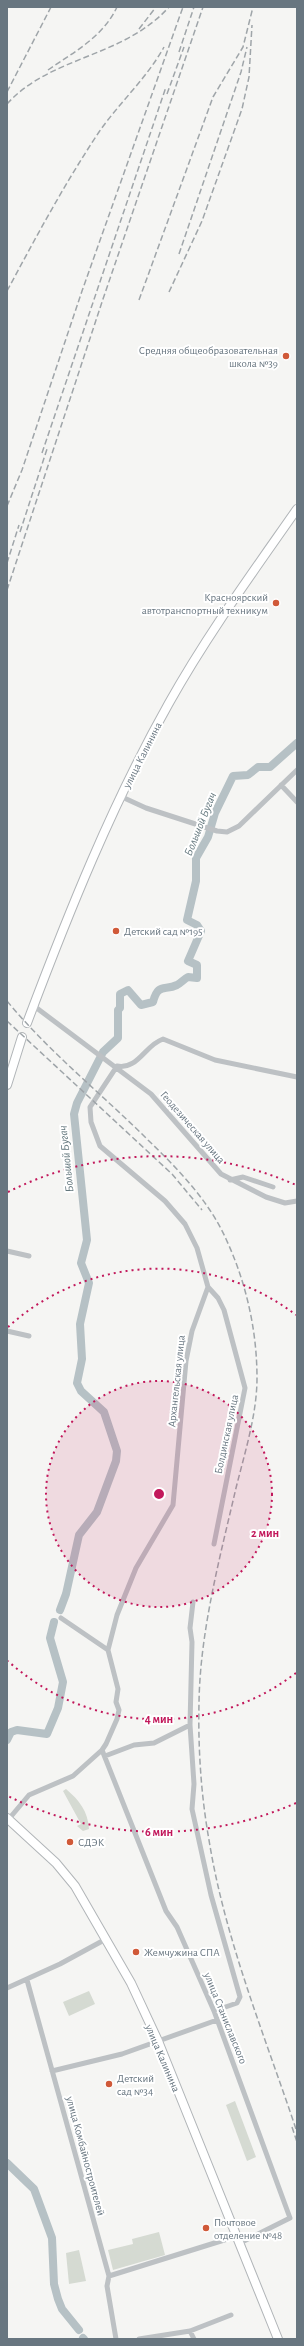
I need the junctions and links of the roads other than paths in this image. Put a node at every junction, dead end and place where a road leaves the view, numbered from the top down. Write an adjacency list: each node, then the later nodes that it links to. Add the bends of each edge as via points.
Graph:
1 (297, 509): 4 (main road, улица Калинина, via 212,631 159,722)
2 (297, 770): 3 (street)
3 (281, 785): 4 (street, via 239,826 227,832 146,808); 5 (street)
4 (122, 796): 6 (main road, улица Калинина)
5 (297, 802)
6 (34, 1006): 7 (street, Геодезическая улица); 9 (main road, улица Калинина)
7 (117, 1066): 8 (street, via 124,1068 140,1059 156,1041 163,1039 215,1060); 10 (street, Геодезическая улица, via 151,1094 189,1140); 15 (street, via 90,1107 91,1122 100,1146 165,1201 185,1224 197,1248)
8 (297, 1077)
9 (7, 1085)
10 (230, 1180): 11 (street, via 243,1177); 12 (street, Геодезическая улица, via 285,1203)
11 (273, 1187)
12 (297, 1201)
13 (7, 1251): 14 (street)
14 (29, 1256)
15 (208, 1287): 18 (street, Болдинская улица, via 224,1310 245,1388); 21 (street, Архангельская улица, via 192,1331 186,1361 173,1505 136,1568 117,1615)
16 (7, 1331): 17 (street)
17 (29, 1336)
18 (214, 1544)
19 (193, 1602): 22 (street, via 190,1628)
20 (61, 1618): 21 (street)
21 (108, 1650): 23 (street, via 118,1689 118,1714)
22 (190, 1725): 24 (street, via 154,1743 134,1745); 29 (street, улица Станиславского, via 194,1784 192,1809 211,1895 240,1997 237,2003)
23 (102, 1750): 24 (street, улица Станиславского); 25 (street, via 73,1776 29,1795)
24 (105, 1756): 29 (street, улица Станиславского, via 166,1911 177,1927)
25 (8, 1819): 26 (main road, улица Калинина, via 63,1871 86,1902)
26 (106, 1938): 27 (street); 31 (main road, улица Калинина)
27 (27, 1980): 28 (street); 32 (street, улица Комбайностроителей)
28 (7, 1988)
29 (214, 2011): 30 (street, улица Станиславского)
30 (217, 2020): 31 (street); 33 (street, улица Станиславского, via 290,2218)
31 (158, 2041): 32 (street, via 122,2054); 33 (main road, улица Калинина)
32 (52, 2071): 34 (street, улица Комбайностроителей)
33 (239, 2239): 34 (street); 40 (main road, улица Калинина)
34 (109, 2276): 37 (street, улица Комбайностроителей, via 107,2286)
35 (231, 2314): 36 (street)
36 (190, 2331): 38 (street); 39 (street)
37 (116, 2339)
38 (139, 2339)
39 (194, 2339)
40 (277, 2339)

